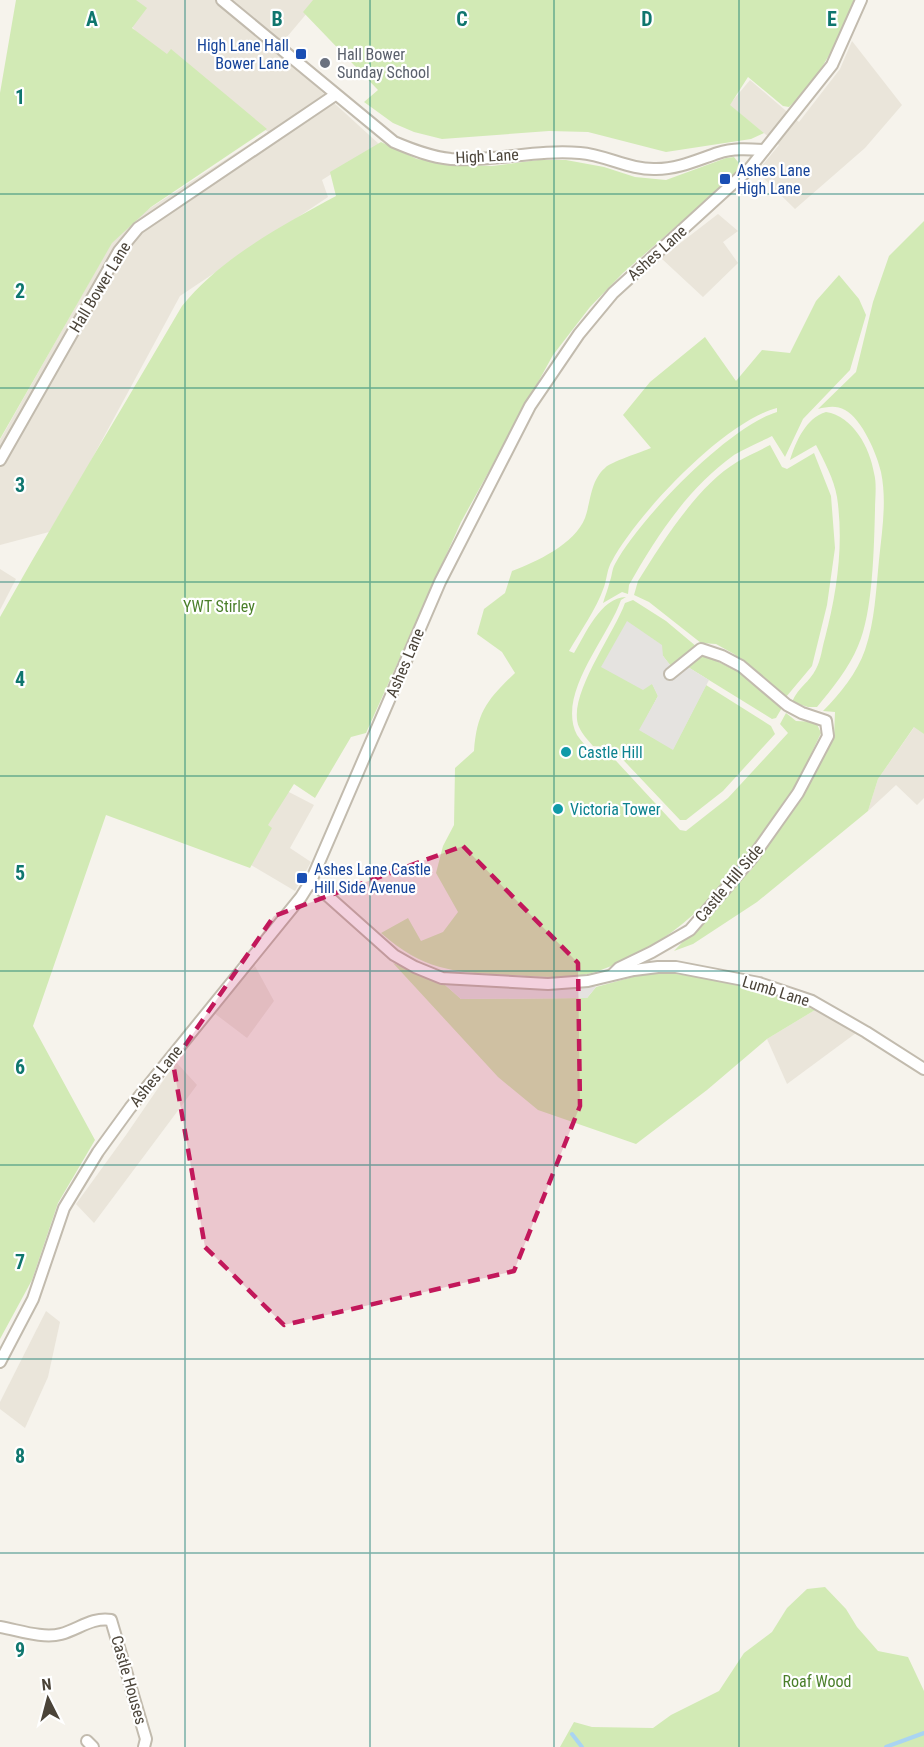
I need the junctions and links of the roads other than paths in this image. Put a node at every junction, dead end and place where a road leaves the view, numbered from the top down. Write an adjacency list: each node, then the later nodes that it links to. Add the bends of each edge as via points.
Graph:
1 (222, 0): 3 (street, High Lane)
2 (861, 0): 4 (street, Ashes Lane, via 831,65)
3 (335, 95): 4 (street, High Lane, via 394,142 450,159 559,151 657,170 720,152); 5 (street, Hall Bower Lane, via 138,228 119,251)
4 (764, 150): 7 (street, Ashes Lane, via 750,168 613,292 530,405 440,582)
5 (0, 460)
6 (670, 674): 8 (street, Castle Hill Side, via 701,649 723,656 741,666 787,705 826,721 828,736 798,793 752,858 690,930)
7 (311, 881): 8 (street, Castle Hill Side, via 394,955 442,978 548,984); 10 (street, Ashes Lane, via 98,1152 64,1208 33,1299)
8 (611, 976): 9 (street, Lumb Lane, via 676,967 759,983 812,1002)
9 (924, 1070)
10 (0, 1362)
11 (0, 1627): 12 (street, Castle Houses, via 60,1635 90,1621 111,1620 146,1739)
12 (144, 1747)

